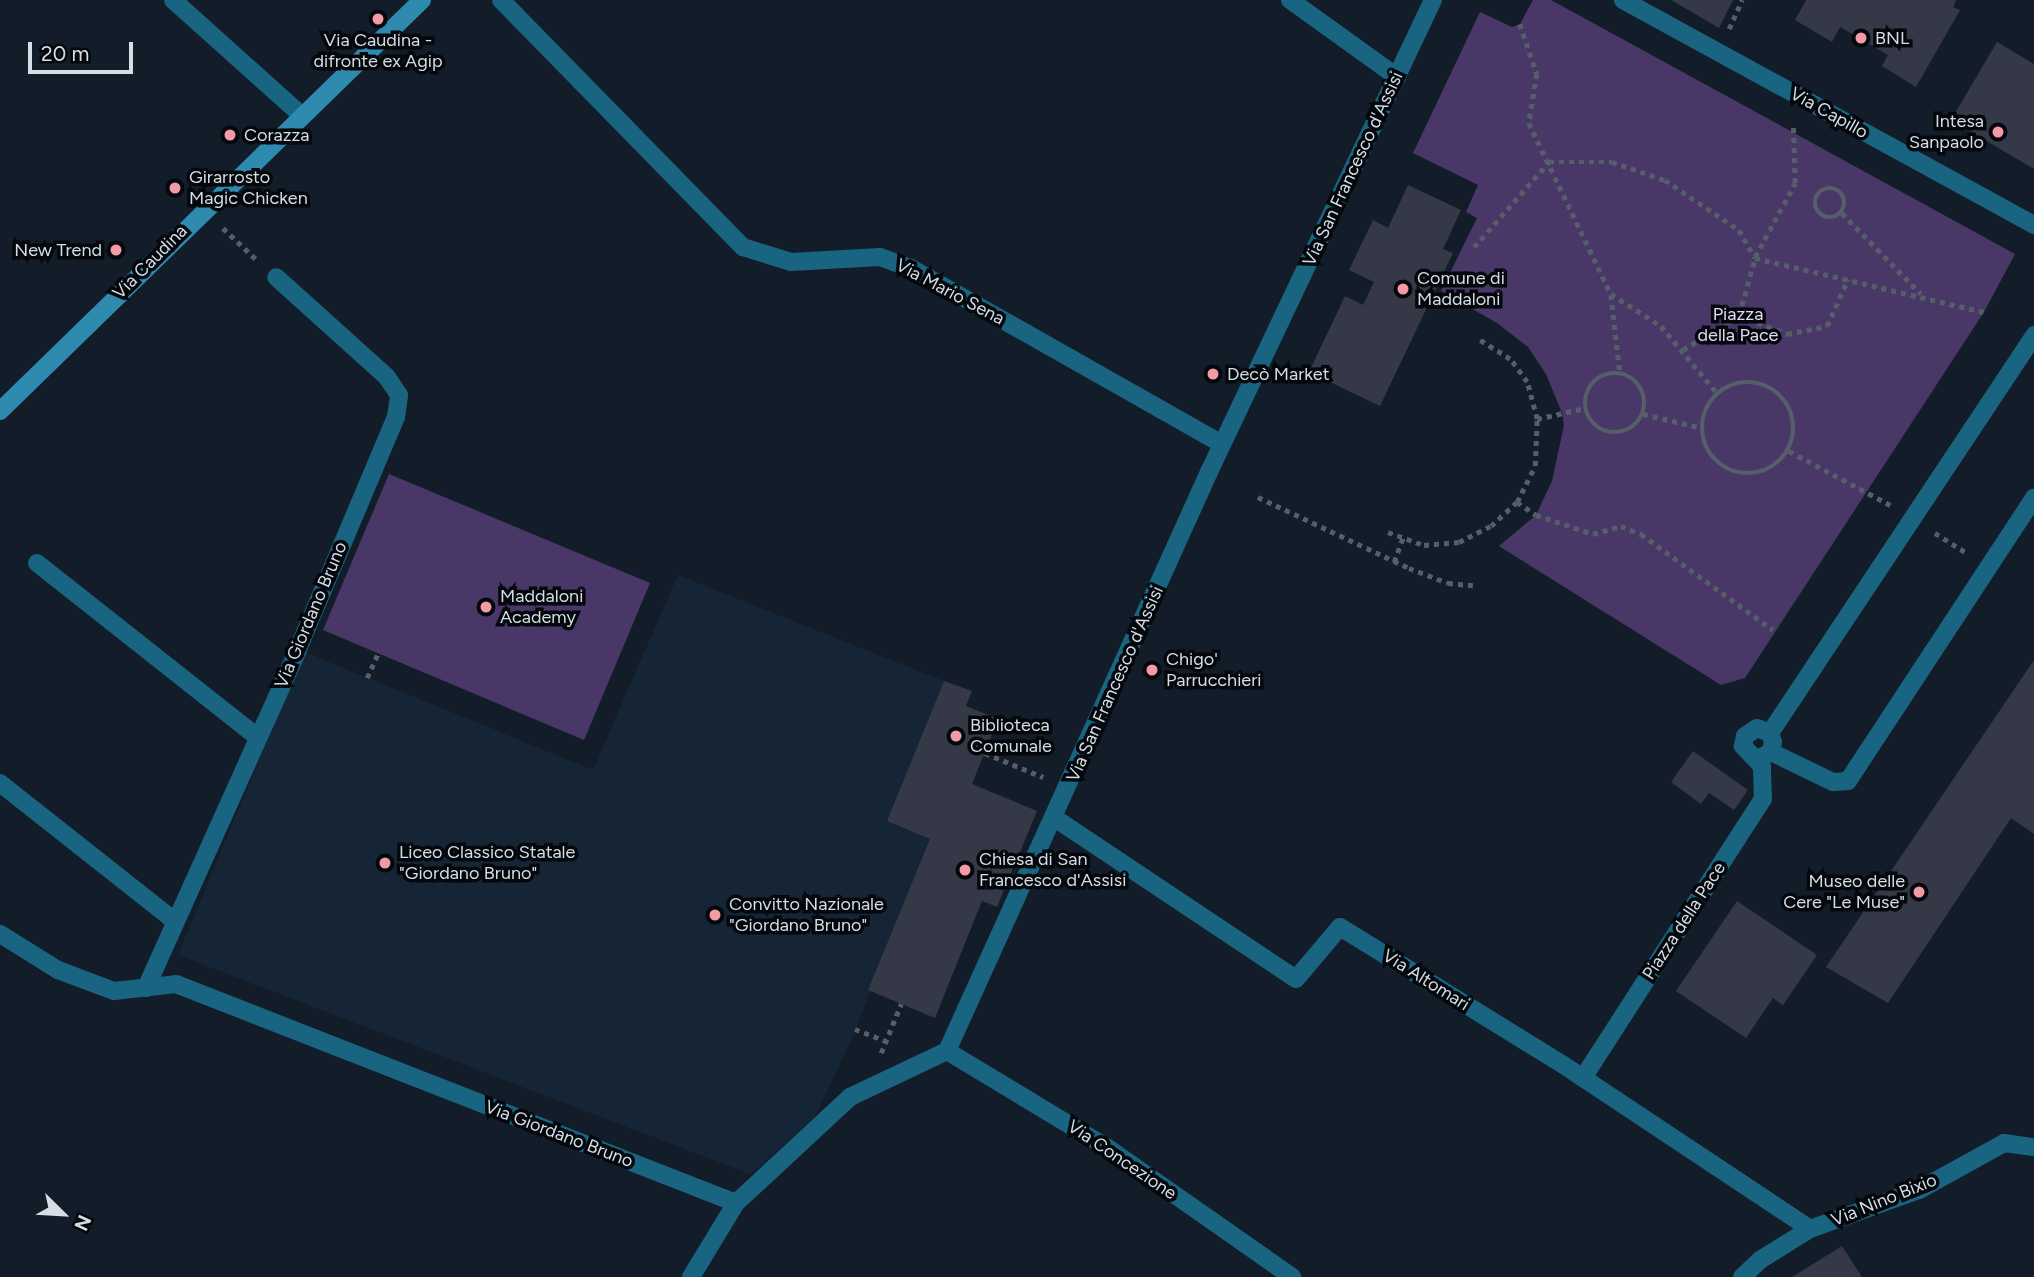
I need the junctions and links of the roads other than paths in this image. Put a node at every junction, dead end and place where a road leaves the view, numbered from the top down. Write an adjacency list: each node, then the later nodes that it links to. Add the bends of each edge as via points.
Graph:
1 (173, 0): 8 (street)
2 (422, 0): 8 (main road, Via Caudina)
3 (501, 0): 13 (street, Via Mario Sena, via 743,247 790,262 880,257 911,268)
4 (1290, 0): 7 (street)
5 (1433, 0): 7 (street, Via San Francesco d'Assisi)
6 (1623, 0): 9 (street, Via Capillo)
7 (1397, 77): 13 (street, Via San Francesco d'Assisi)
8 (301, 115): 12 (main road, Via Caudina)
9 (2034, 225)
10 (276, 277): 17 (street, Via Giordano Bruno, via 387,377 399,395 396,417)
11 (2034, 335): 16 (street)
12 (0, 411)
13 (1222, 444): 20 (street, Via San Francesco d'Assisi)
14 (2034, 498): 18 (street, via 1848,781 1833,782)
15 (37, 563): 17 (street)
16 (1770, 733): 18 (street, Piazza della Pace); 18 (street, Piazza della Pace, via 1757,728 1745,736 1745,751)
17 (256, 736): 21 (street, Via Giordano Bruno)
18 (1764, 755): 25 (street, Piazza della Pace, via 1763,799)
19 (0, 783): 21 (street)
20 (1056, 819): 24 (street, Via San Francesco d'Assisi); 25 (street, Via Altomari, via 1296,979 1340,927)
21 (175, 921): 23 (street, Via Giordano Bruno)
22 (0, 934): 23 (street, Via Giordano Bruno, via 58,970 114,992)
23 (146, 988): 27 (street, Via Giordano Bruno, via 176,984)
24 (947, 1051): 27 (street, via 850,1097); 30 (street, Via Concezione, via 1108,1148)
25 (1583, 1078): 28 (street, Via Altomari)
26 (2034, 1147): 28 (street, Via Nino Bixio, via 2004,1143 1919,1190)
27 (736, 1203): 29 (street)
28 (1810, 1229): 31 (street, Via Nino Bixio, via 1760,1260)
29 (699, 1275)
30 (1292, 1277)
31 (1742, 1277)

